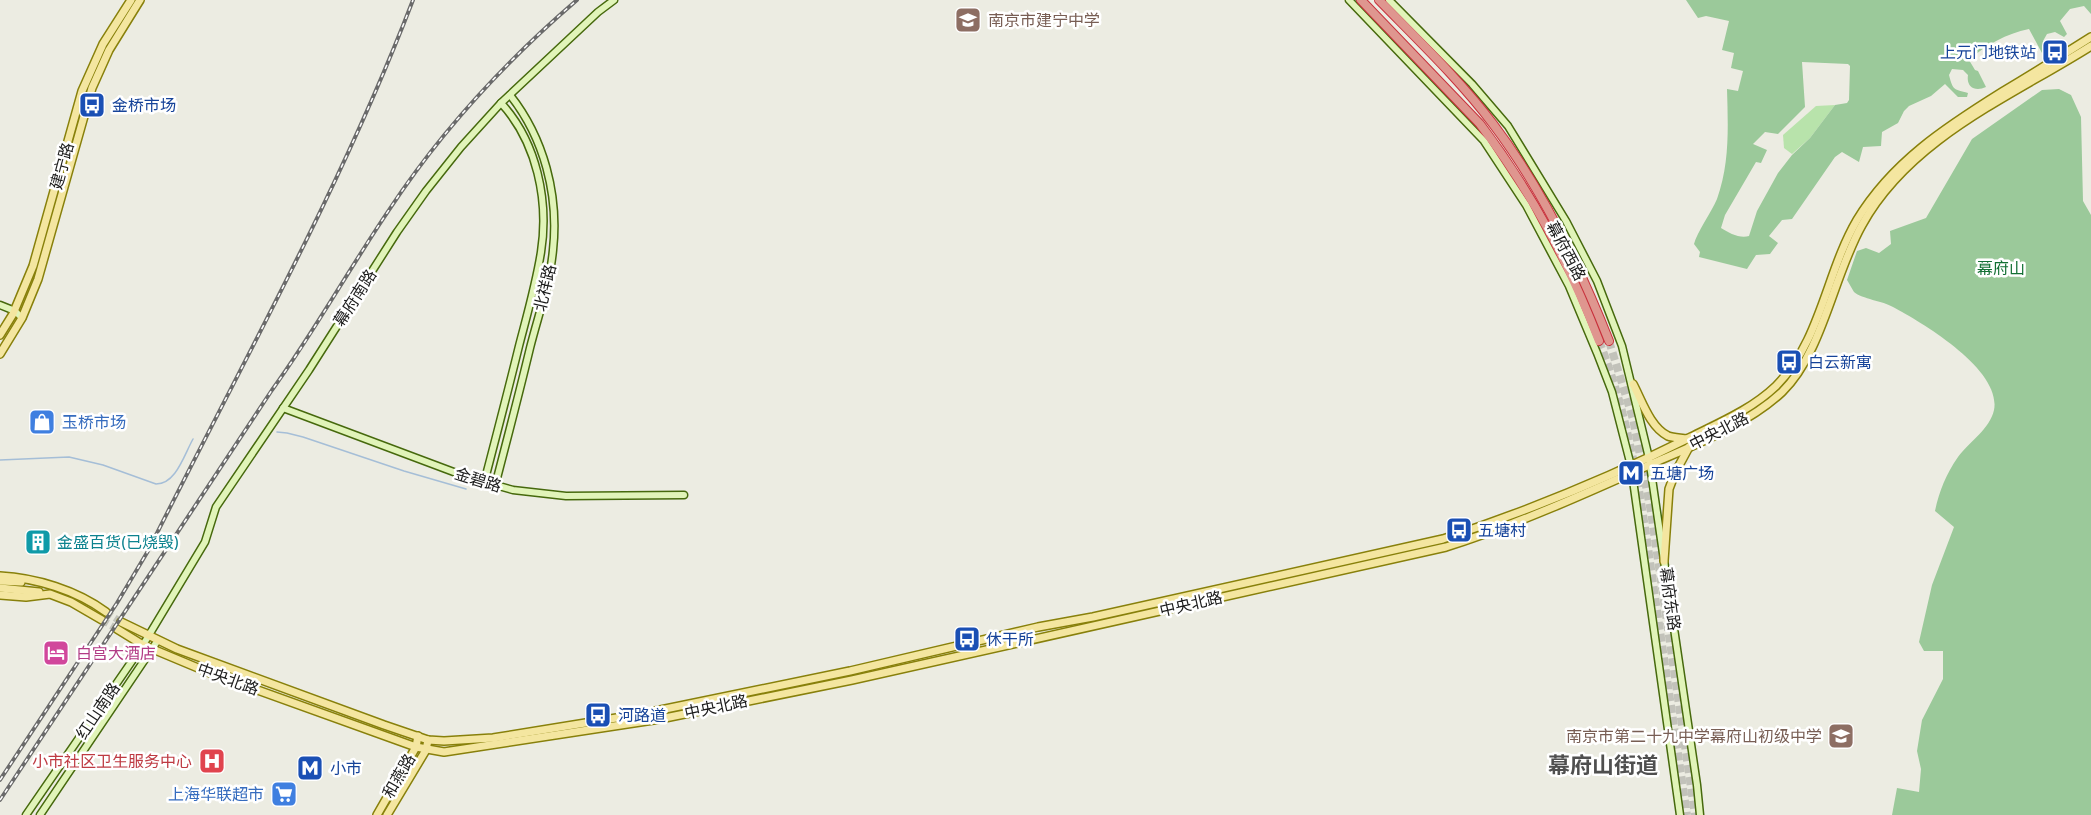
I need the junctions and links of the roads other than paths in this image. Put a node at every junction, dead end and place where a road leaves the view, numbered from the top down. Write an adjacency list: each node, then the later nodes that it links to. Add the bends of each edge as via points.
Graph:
1 (131, 0): 15 (main road, 建宁路, via 103,44 82,91 33,267)
2 (140, 0): 16 (main road, 建宁路, via 109,50 92,88 48,248)
3 (614, 0): 10 (street, 幕府南路)
4 (1349, 0): 27 (street, 幕府西路, via 1484,141 1526,205 1569,286 1597,353 1612,392)
5 (1362, 0): 18 (highway, 幕府西路, via 1494,143 1563,256)
6 (1379, 0): 19 (highway, 幕府西路, via 1493,123 1528,175 1570,251)
7 (1389, 0): 21 (street, 幕府西路, via 1508,126 1597,281)
8 (2091, 37): 25 (main road, 中央北路, via 1959,118 1909,156 1857,221 1811,332 1789,370 1750,407)
9 (2091, 46): 25 (main road, 中央北路, via 1963,124 1913,161 1884,192 1849,249 1808,355 1790,382 1754,413)
10 (510, 95): 11 (street, 幕府南路); 12 (street, 北祥路)
11 (501, 103): 13 (street, 北祥路); 22 (street, 幕府南路, via 426,191)
12 (532, 130): 13 (street, via 526,129); 24 (street, 北祥路, via 553,196 553,252)
13 (524, 135): 23 (street, 北祥路, via 542,196 541,252)
14 (0, 305): 15 (street)
15 (15, 311): 16 (street); 17 (main road, 建宁路)
16 (21, 318): 20 (main road, 建宁路)
17 (0, 335)
18 (1599, 341)
19 (1609, 341)
20 (0, 354)
21 (1633, 384): 25 (main road, via 1662,431); 26 (street, 幕府东路)
22 (282, 408): 28 (street, 金碧路); 38 (street, 幕府南路, via 216,507 205,542)
23 (496, 440): 24 (street, via 499,446); 28 (street, 北祥路)
24 (506, 443): 29 (street, 北祥路)
25 (1688, 443): 26 (main road, 中央北路); 31 (main road, via 1669,489)
26 (1650, 461): 27 (main road, 中央北路); 31 (street, 幕府东路)
27 (1631, 470): 32 (street, 幕府西路); 43 (main road, 中央北路, via 1497,521 1382,553 640,714 493,738); 45 (main road, 中央北路, via 1500,530 1425,552 660,719 444,752)
28 (484, 483): 29 (street, 金碧路)
29 (495, 486): 30 (street, 金碧路, via 543,495)
30 (684, 495)
31 (1664, 561): 51 (street, 幕府东路)
32 (1646, 573): 50 (street, 幕府东路)
33 (3, 583): 34 (main road); 34 (main road, via 27,579)
34 (50, 590): 35 (main road, via 26,597); 36 (main road, via 73,593); 37 (main road)
35 (0, 595)
36 (106, 612)
37 (102, 620)
38 (148, 636): 39 (main road, 中央北路); 40 (street, 红山南路); 40 (main road, 中央北路, via 119,626)
39 (158, 640): 41 (street); 42 (main road, 中央北路)
40 (143, 645): 41 (main road, 中央北路); 46 (street, 红山南路)
41 (153, 650): 44 (main road, 中央北路); 47 (street)
42 (418, 736): 43 (main road, 中央北路); 44 (main road, 和燕路)
43 (428, 740): 45 (main road, 和燕路)
44 (416, 747): 45 (main road, 中央北路); 48 (main road, 和燕路)
45 (426, 750): 49 (main road, 和燕路)
46 (26, 815)
47 (40, 815)
48 (377, 815)
49 (387, 815)
50 (1680, 815)
51 (1700, 815)

